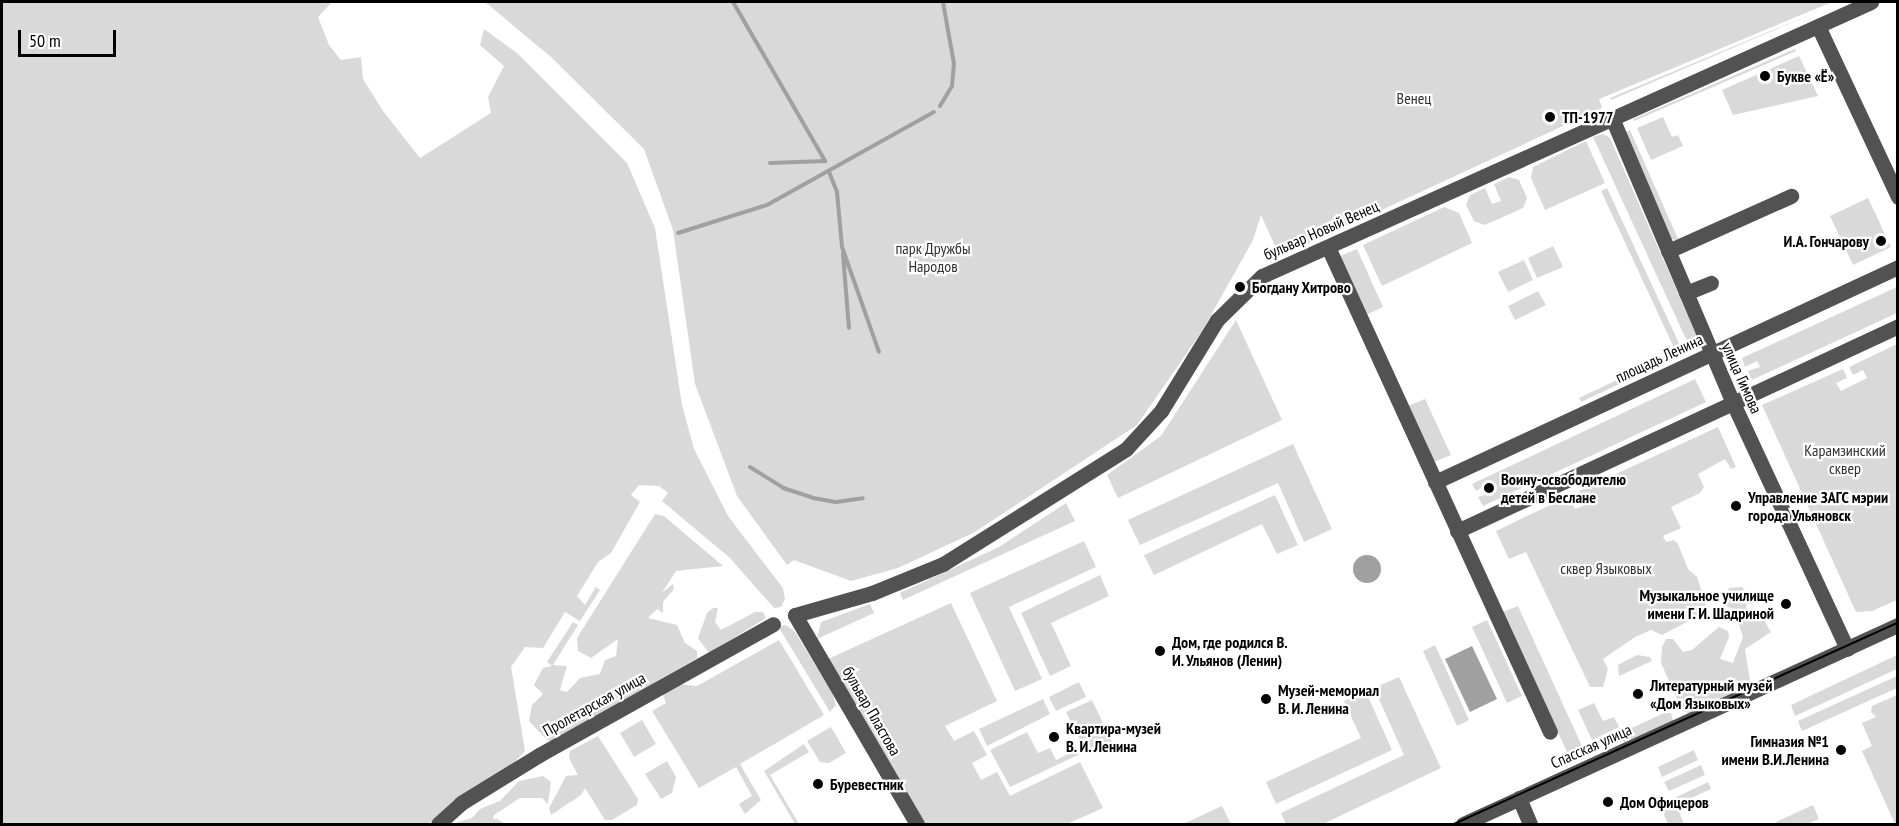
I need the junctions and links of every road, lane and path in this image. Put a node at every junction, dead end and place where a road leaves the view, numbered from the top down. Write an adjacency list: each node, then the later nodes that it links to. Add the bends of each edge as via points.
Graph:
1 (1871, 2): 2 (street, бульвар Новый Венец)
2 (1818, 26): 3 (street, бульвар Новый Венец); 5 (street)
3 (1612, 118): 6 (street, бульвар Новый Венец); 7 (street, улица Гимова)
4 (1791, 196): 7 (street)
5 (1898, 197)
6 (1328, 247): 14 (street); 16 (street, бульвар Новый Венец, via 1262,276 1217,320 1161,411 1126,448 943,564 873,593)
7 (1668, 251): 10 (street, улица Гимова)
8 (1898, 267): 12 (street, площадь Ленина)
9 (1711, 283): 10 (street)
10 (1686, 293): 12 (street, улица Гимова)
11 (1898, 326): 13 (street)
12 (1712, 353): 13 (street, улица Гимова); 14 (street, площадь Ленина)
13 (1733, 403): 15 (street); 19 (street, улица Гимова)
14 (1435, 482): 15 (street)
15 (1457, 531): 20 (street)
16 (795, 615): 23 (street, бульвар Пластова)
17 (773, 624): 22 (street, Пролетарская улица, via 539,755 461,803)
18 (1898, 626): 19 (street, Спасская улица)
19 (1847, 649): 21 (street, Спасская улица)
20 (1550, 732)
21 (1519, 798): 24 (street, Спасская улица); 25 (street)
22 (438, 825)
23 (917, 825)
24 (1464, 825)
25 (1530, 825)

